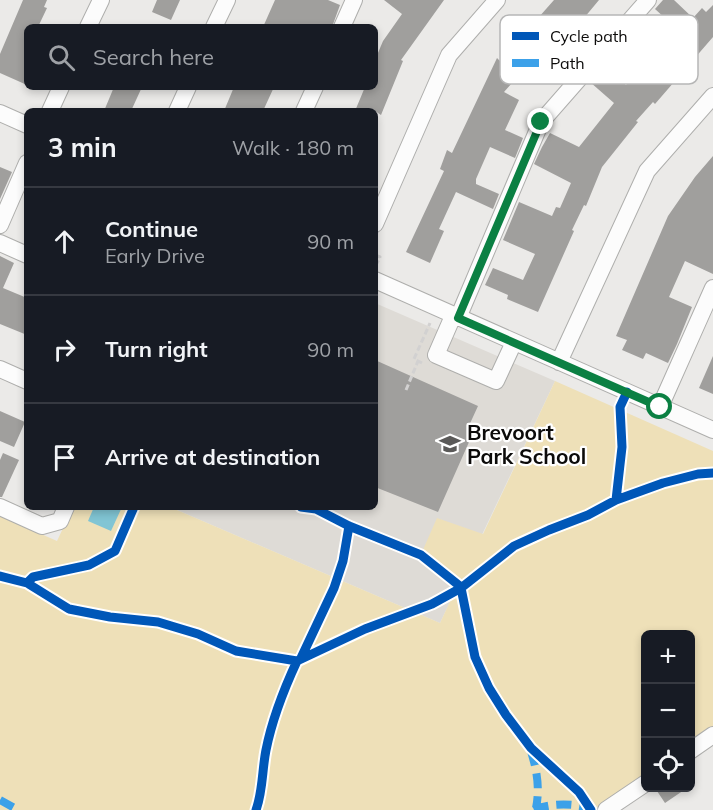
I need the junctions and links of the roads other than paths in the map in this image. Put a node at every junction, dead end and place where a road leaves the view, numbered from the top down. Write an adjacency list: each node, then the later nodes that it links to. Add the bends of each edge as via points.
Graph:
1 (100, 0): 7 (street)
2 (226, 0): 8 (street)
3 (354, 0): 9 (street)
4 (497, 0): 21 (street, via 448,55)
5 (648, 0): 6 (street)
6 (635, 15)
7 (89, 24)
8 (215, 24)
9 (343, 24)
10 (574, 84): 27 (street, via 541,122)
11 (60, 90): 15 (street)
12 (187, 90): 16 (street)
13 (314, 90): 17 (street)
14 (713, 96): 29 (street, via 647,171)
15 (51, 108)
16 (178, 108)
17 (305, 108)
18 (0, 113): 19 (street)
19 (24, 124)
20 (24, 170): 22 (street)
21 (378, 217)
22 (0, 225)
23 (0, 243): 24 (street)
24 (24, 254)
25 (378, 281): 27 (street)
26 (713, 288): 32 (street)
27 (455, 317): 28 (street); 28 (street, via 436,355 496,381)
28 (514, 342): 29 (street)
29 (559, 362): 32 (street)
30 (0, 369): 31 (street)
31 (24, 380)
32 (660, 407): 33 (street)
33 (713, 430)
34 (0, 507): 35 (street, via 42,526 60,521)
35 (65, 510)
36 (713, 735): 37 (street)
37 (695, 748)
38 (641, 786): 39 (street)
39 (606, 810)

